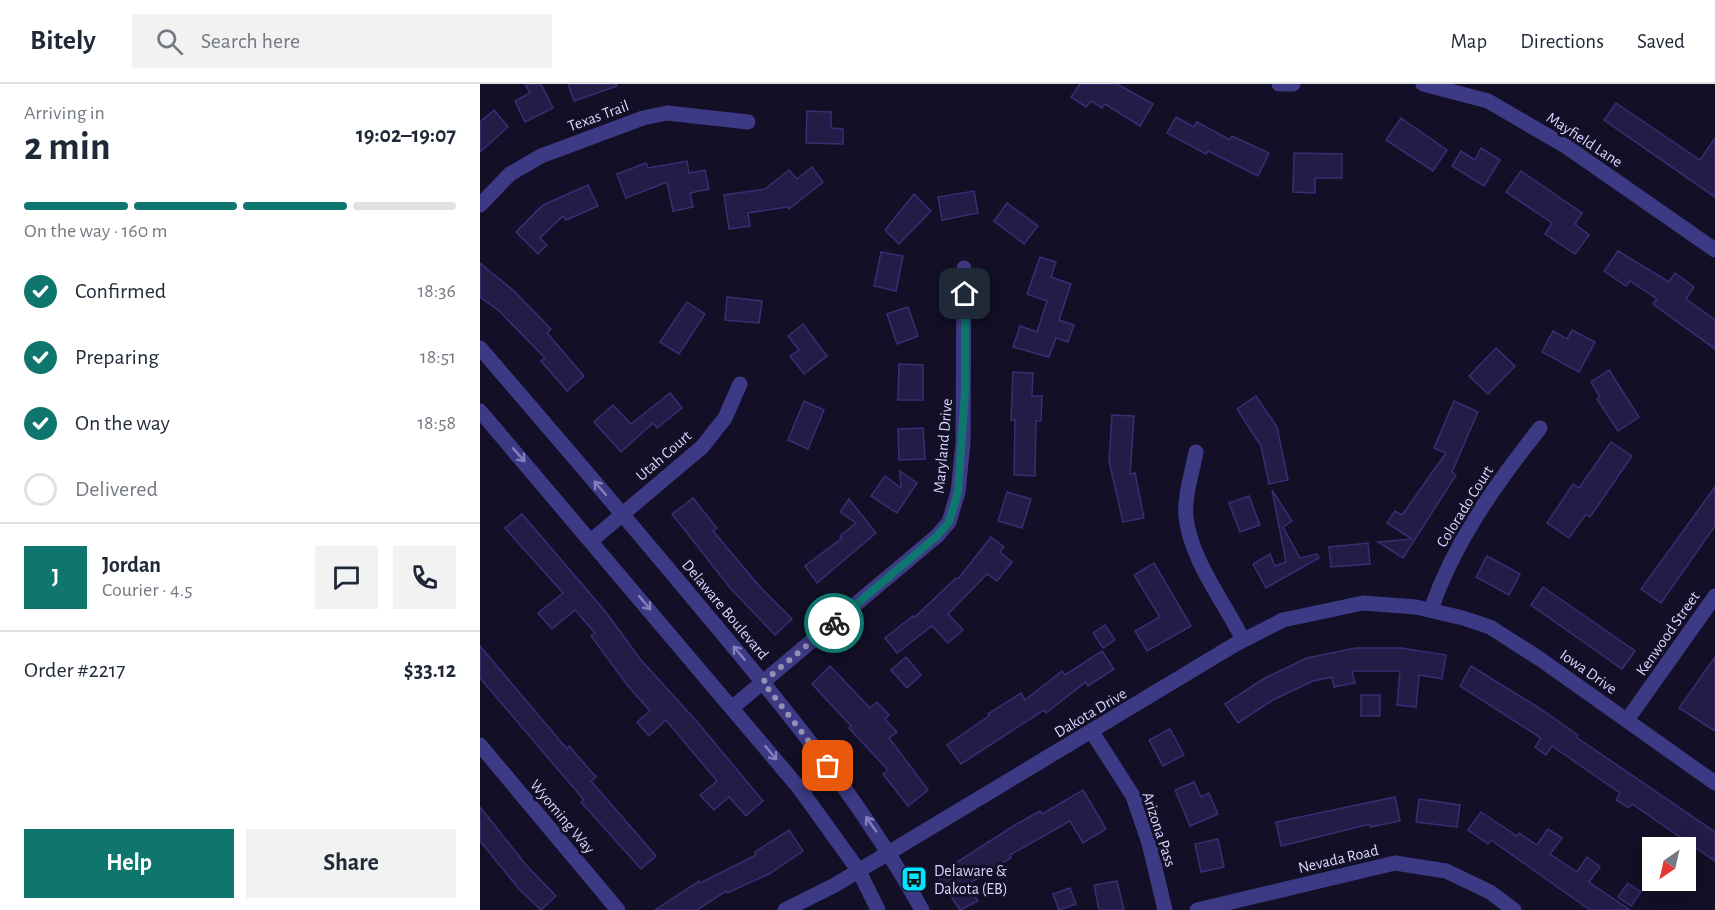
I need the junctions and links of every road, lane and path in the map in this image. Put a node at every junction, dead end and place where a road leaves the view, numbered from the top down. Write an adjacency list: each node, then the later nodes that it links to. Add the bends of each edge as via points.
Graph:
1 (1279, 84): 2 (street)
2 (1293, 84)
3 (1424, 84): 6 (street, Mayfield Lane, via 1488,101 1568,147)
4 (748, 122): 5 (street, Texas Trail, via 667,113 643,118 541,156 510,174)
5 (480, 205)
6 (1715, 250)
7 (964, 268): 18 (street, Maryland Drive, via 963,443 958,492 949,522)
8 (480, 348): 13 (street, Delaware Boulevard, one-way to 8)
9 (740, 384): 13 (street, Utah Court, via 718,429 702,447)
10 (480, 411): 14 (street, one-way to 14)
11 (1540, 428): 16 (street, Colorado Court, via 1460,541)
12 (1196, 452): 17 (street, via 1186,518 1197,556)
13 (623, 514): 14 (street, Utah Court); 18 (street, Delaware Boulevard, one-way to 13)
14 (592, 540): 19 (street, one-way to 19)
15 (1715, 596): 20 (street, Kenwood Street)
16 (1431, 609): 17 (street, Dakota Drive, via 1364,603 1283,620); 20 (street, Iowa Drive, via 1490,627)
17 (1243, 640): 21 (street, Dakota Drive)
18 (763, 682): 19 (street, Maryland Drive); 24 (street, Delaware Boulevard, one-way to 18)
19 (733, 707): 25 (street, one-way to 25, via 822,817)
20 (1627, 720): 23 (street, Iowa Drive)
21 (1092, 732): 24 (street, Dakota Drive); 30 (street, Arizona Pass, via 1132,796 1149,843)
22 (480, 745): 26 (street, Wyoming Way)
23 (1715, 783)
24 (890, 852): 25 (street, Dakota Drive); 29 (street, Delaware Boulevard)
25 (859, 871): 27 (street, Dakota Drive); 28 (street)
26 (618, 910)
27 (785, 910)
28 (878, 910)
29 (922, 910)
30 (1165, 910)
31 (1197, 910): 32 (street, Nevada Road, via 1395,863 1446,871 1490,892)
32 (1514, 910)

